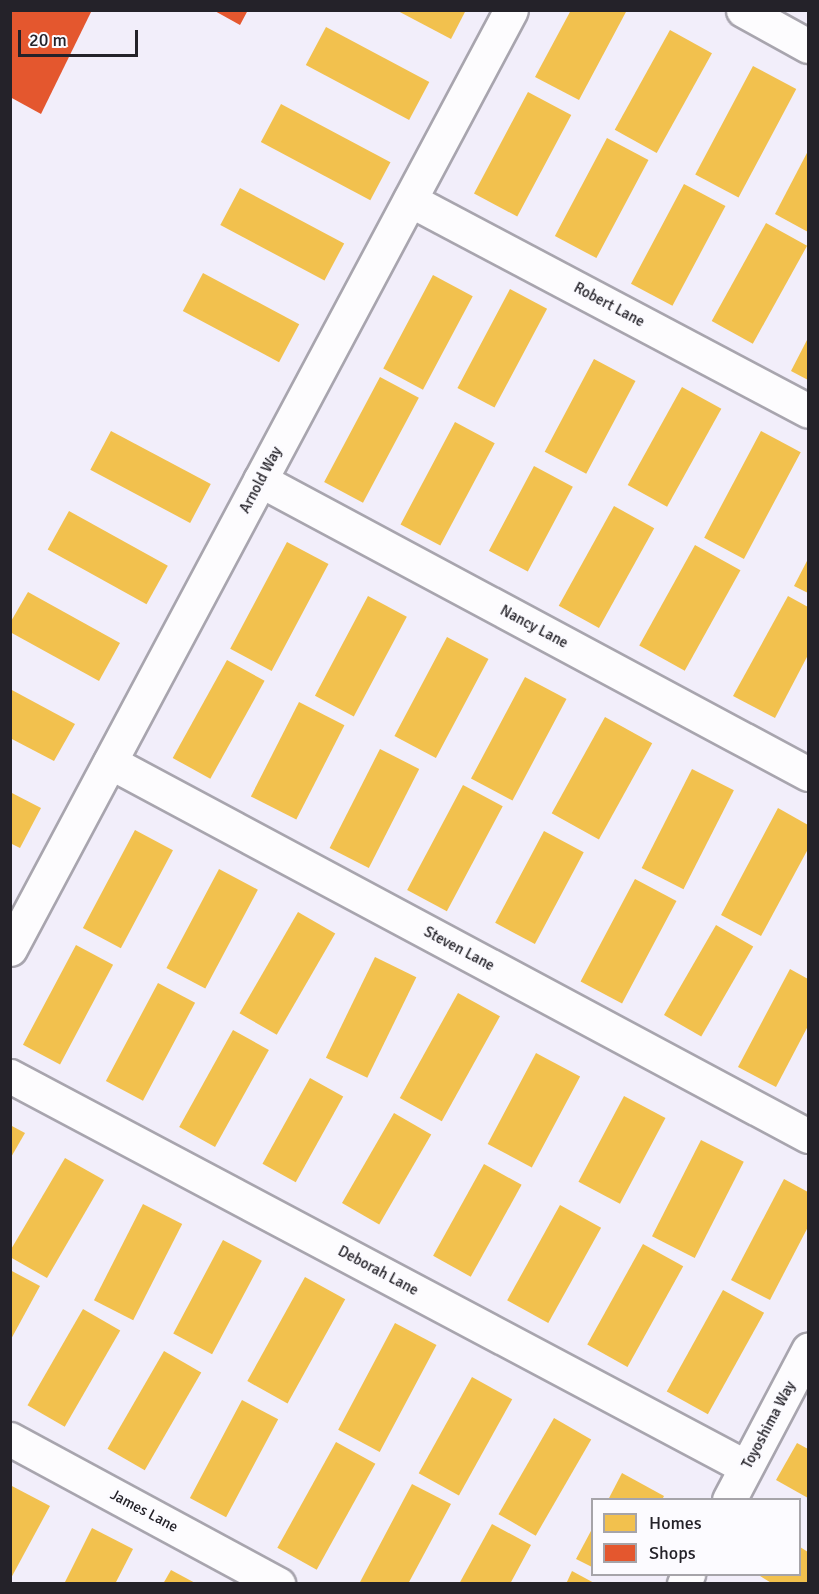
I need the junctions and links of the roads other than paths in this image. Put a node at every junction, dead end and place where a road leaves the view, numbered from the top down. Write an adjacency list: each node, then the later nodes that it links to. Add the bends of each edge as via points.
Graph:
1 (511, 10): 4 (street, Arnold Way)
2 (743, 10): 3 (street)
3 (808, 46)
4 (410, 200): 5 (street, Robert Lane); 6 (street, Arnold Way)
5 (808, 411)
6 (260, 480): 7 (street, Arnold Way); 8 (street, Nancy Lane)
7 (110, 762): 9 (street, Arnold Way); 11 (street, Steven Lane)
8 (808, 774)
9 (10, 949)
10 (10, 1076): 14 (street, Deborah Lane)
11 (808, 1136)
12 (808, 1350): 14 (street, Toyoshima Way)
13 (10, 1439): 16 (street, James Lane)
14 (746, 1467): 15 (street, Toyoshima Way)
15 (730, 1498)
16 (278, 1584)

